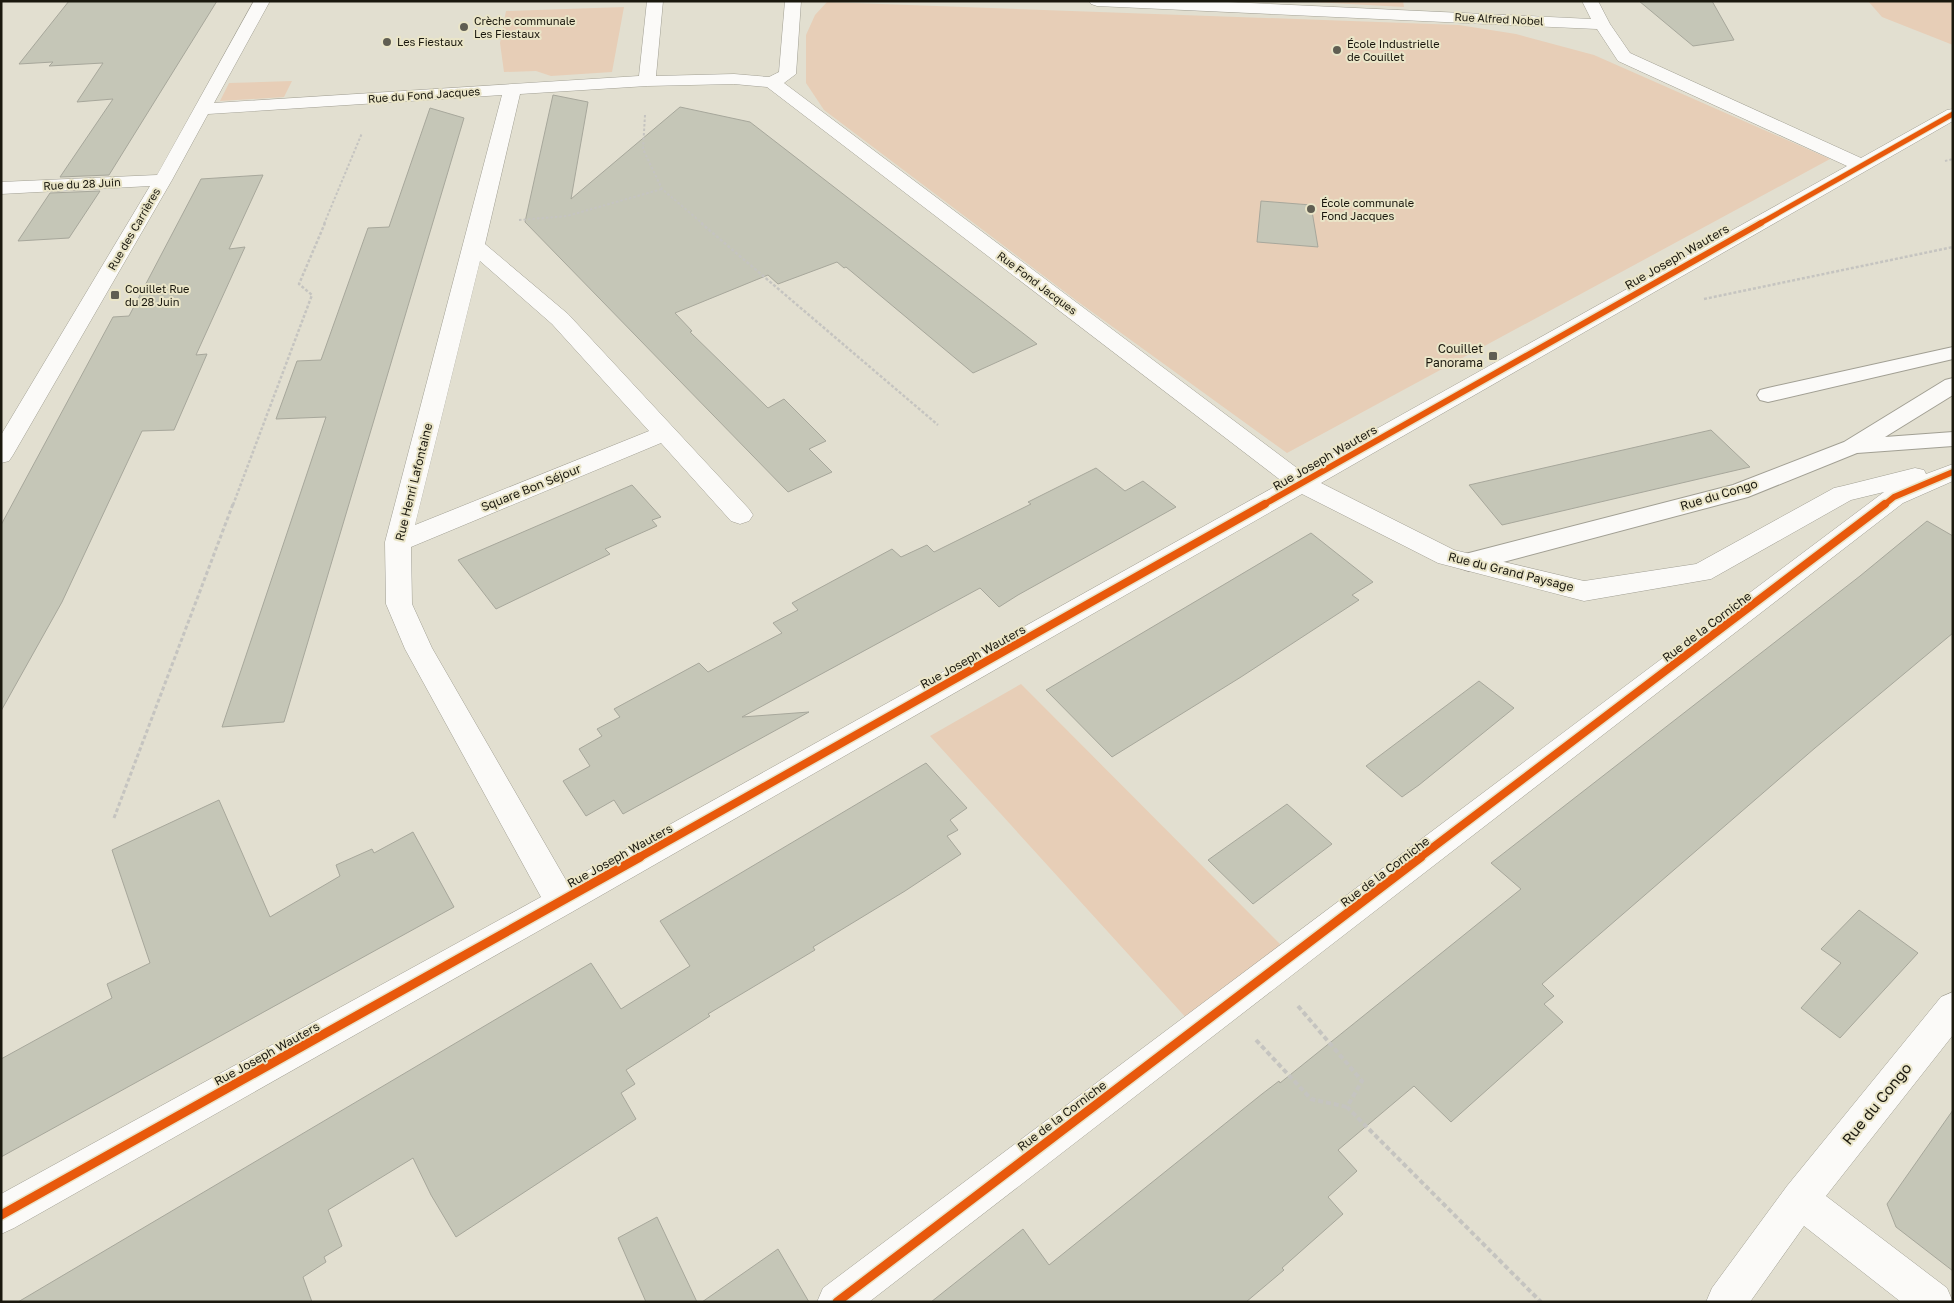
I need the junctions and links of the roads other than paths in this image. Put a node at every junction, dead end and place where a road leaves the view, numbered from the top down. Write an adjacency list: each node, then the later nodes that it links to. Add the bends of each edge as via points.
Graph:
1 (262, 1): 10 (street, Rue des Carrières)
2 (655, 1): 7 (street)
3 (793, 1): 8 (street, via 787,74)
4 (1098, 1): 6 (street, Rue Alfred Nobel)
5 (1590, 1): 6 (street)
6 (1602, 24): 12 (street, via 1624,57)
7 (647, 81): 8 (street, Rue du Fond Jacques, via 734,79); 9 (street, Rue du Fond Jacques)
8 (772, 82): 25 (street, Rue Fond Jacques)
9 (512, 90): 10 (street, Rue du Fond Jacques); 15 (street, Rue Henri Lafontaine)
10 (202, 110): 13 (street, Rue des Carrières)
11 (1953, 114): 12 (street, Rue Joseph Wauters)
12 (1860, 165): 25 (street, Rue Joseph Wauters)
13 (163, 180): 14 (street, Rue du 28 Juin); 22 (street, Rue des Carrières)
14 (1, 188)
15 (477, 234): 19 (street); 27 (street, Rue Henri Lafontaine)
16 (1953, 353): 18 (lane)
17 (1953, 385): 21 (lane, Rue du Congo)
18 (1768, 395)
19 (665, 433): 26 (street); 27 (street, Square Bon Séjour)
20 (1953, 439): 21 (lane)
21 (1852, 446): 28 (lane, Rue du Congo, via 1740,491)
22 (1, 455)
23 (1953, 467): 28 (street, Rue du Grand Paysage, via 1844,494 1702,572 1584,591)
24 (1953, 472): 33 (street, Rue de la Corniche, via 1894,497)
25 (1302, 484): 28 (street, Rue du Grand Paysage, via 1447,557); 29 (street, Rue Joseph Wauters)
26 (740, 515)
27 (398, 542): 29 (street, Rue Henri Lafontaine, via 399,604 419,649)
28 (1469, 562)
29 (561, 902): 32 (street, Rue Joseph Wauters)
30 (1953, 1008): 31 (street, Rue du Congo)
31 (1800, 1199): 34 (street, Rue du Congo); 35 (street)
32 (1, 1216)
33 (837, 1302)
34 (1726, 1302)
35 (1933, 1302)

